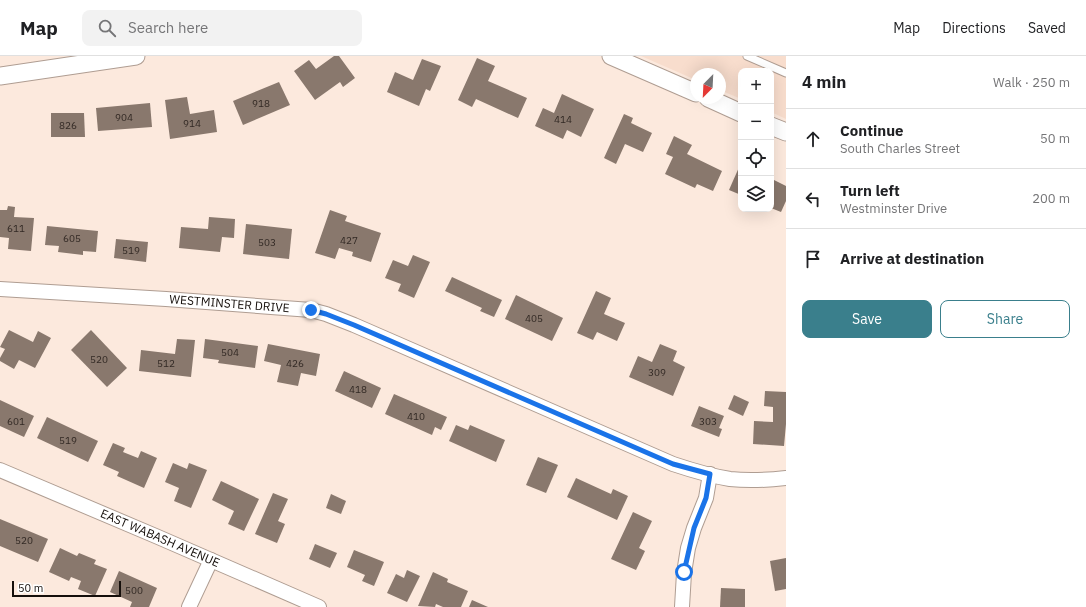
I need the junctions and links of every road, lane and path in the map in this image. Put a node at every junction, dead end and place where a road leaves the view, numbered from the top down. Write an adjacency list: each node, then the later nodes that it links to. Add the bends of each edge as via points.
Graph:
1 (136, 56): 5 (street)
2 (611, 56): 6 (street)
3 (747, 56): 4 (lane)
4 (786, 73)
5 (0, 76)
6 (690, 90)
7 (722, 104): 8 (street)
8 (738, 111)
9 (774, 127): 10 (street)
10 (786, 132)
11 (0, 289): 13 (street, WESTMINSTER DRIVE, via 311,310 354,325 673,464)
12 (0, 470): 15 (street, EAST WABASH AVENUE)
13 (710, 474): 14 (street, WESTMINSTER DRIVE, via 730,479); 18 (street, via 706,498 688,548)
14 (786, 478)
15 (211, 560): 16 (street); 17 (street, EAST WABASH AVENUE)
16 (189, 607)
17 (319, 607)
18 (682, 607)

